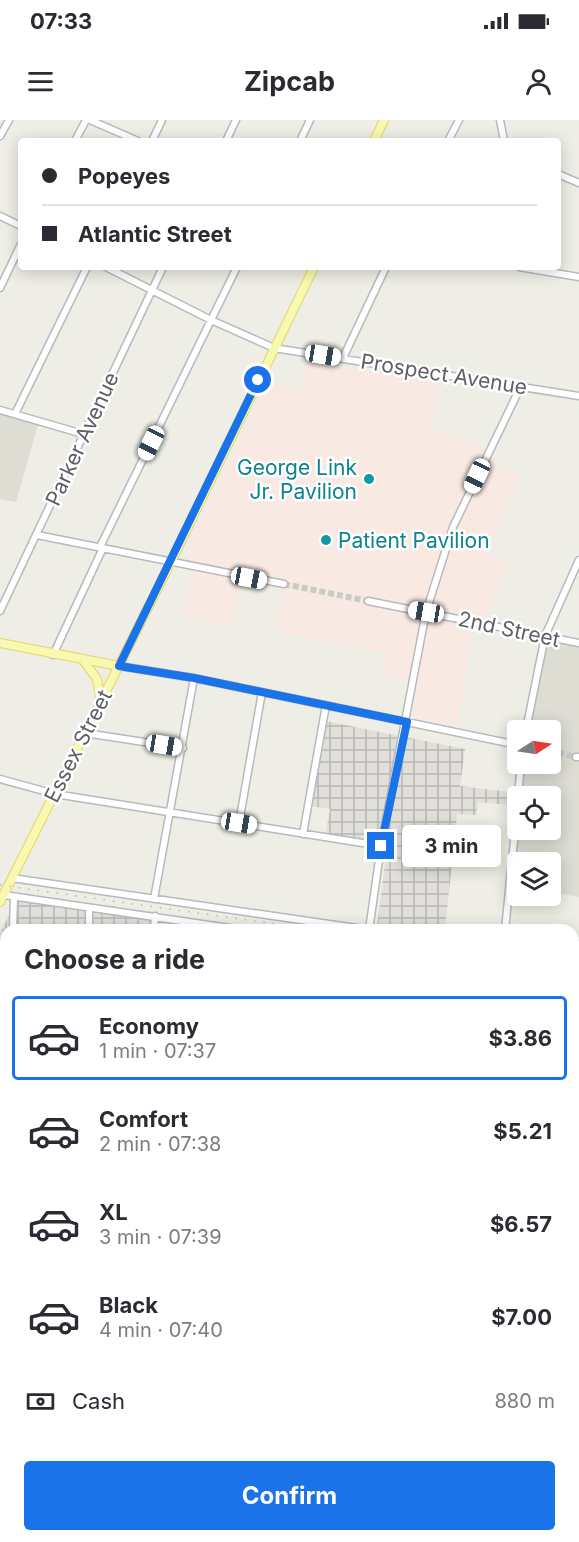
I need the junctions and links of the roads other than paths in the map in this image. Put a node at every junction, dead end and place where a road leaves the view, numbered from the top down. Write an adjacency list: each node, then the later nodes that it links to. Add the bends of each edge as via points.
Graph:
1 (9, 120): 9 (street)
2 (88, 120): 10 (street); 11 (street)
3 (162, 120): 12 (street)
4 (236, 120): 13 (street)
5 (310, 120): 14 (street)
6 (384, 120): 15 (main road)
7 (459, 120): 16 (street)
8 (500, 120): 17 (street)
9 (0, 136)
10 (77, 138)
11 (131, 138)
12 (153, 138)
13 (227, 138)
14 (301, 138)
15 (375, 138)
16 (450, 138)
17 (503, 138)
18 (561, 175): 19 (street)
19 (579, 183)
20 (0, 216): 21 (street)
21 (18, 225)
22 (18, 250): 31 (street)
23 (86, 270): 39 (street)
24 (112, 270): 32 (street, Prospect Avenue)
25 (162, 270): 32 (street, Parker Avenue)
26 (236, 270): 33 (street)
27 (313, 270): 34 (main road, Essex Street)
28 (385, 270): 35 (street)
29 (537, 270): 30 (street)
30 (579, 277)
31 (0, 288)
32 (152, 289): 33 (street, Prospect Avenue); 40 (street, Parker Avenue)
33 (211, 320): 34 (street, Prospect Avenue); 42 (street)
34 (274, 348): 35 (street, Prospect Avenue); 43 (main road, Essex Street)
35 (343, 358): 36 (street, Prospect Avenue)
36 (521, 386): 37 (street, Prospect Avenue); 48 (street, via 453,527)
37 (579, 396)
38 (0, 410): 39 (street)
39 (15, 414): 40 (street)
40 (83, 434): 41 (street, Parker Avenue)
41 (37, 535): 42 (street); 47 (street, Parker Avenue)
42 (102, 548): 43 (street); 52 (street)
43 (171, 562): 45 (street); 54 (main road, Essex Street)
44 (578, 563): 49 (street)
45 (284, 584)
46 (368, 601): 48 (street, 2nd Street)
47 (0, 611)
48 (426, 612): 49 (street, 2nd Street); 60 (street)
49 (544, 636): 51 (street, 2nd Street); 59 (street)
50 (0, 643): 52 (main road)
51 (579, 644)
52 (53, 655): 53 (main road)
53 (83, 660): 54 (main road); 57 (main road, via 98,679)
54 (119, 666): 55 (street); 57 (main road, Essex Street)
55 (194, 678): 56 (street); 63 (street)
56 (262, 692): 58 (street); 67 (street)
57 (101, 702): 61 (main road, Essex Street)
58 (326, 705): 60 (street); 68 (street)
59 (528, 720)
60 (407, 722): 62 (street); 70 (street)
61 (85, 733): 63 (street); 65 (main road, Essex Street)
62 (507, 743)
63 (183, 748): 66 (street)
64 (0, 779): 65 (street)
65 (55, 794): 66 (street); 71 (main road, Essex Street)
66 (171, 812): 67 (street); 73 (street)
67 (239, 823): 68 (street)
68 (303, 834): 70 (street)
69 (514, 840): 83 (street)
70 (381, 846): 82 (street)
71 (12, 878): 73 (street); 74 (main road, Essex Street)
72 (14, 897): 74 (street); 75 (street); 77 (street)
73 (154, 898): 81 (street)
74 (2, 899)
75 (89, 908): 76 (street); 78 (street)
76 (154, 916): 79 (street); 80 (street)
77 (13, 924)
78 (88, 924)
79 (153, 924)
80 (205, 924)
81 (329, 924)
82 (370, 924)
83 (506, 924)

